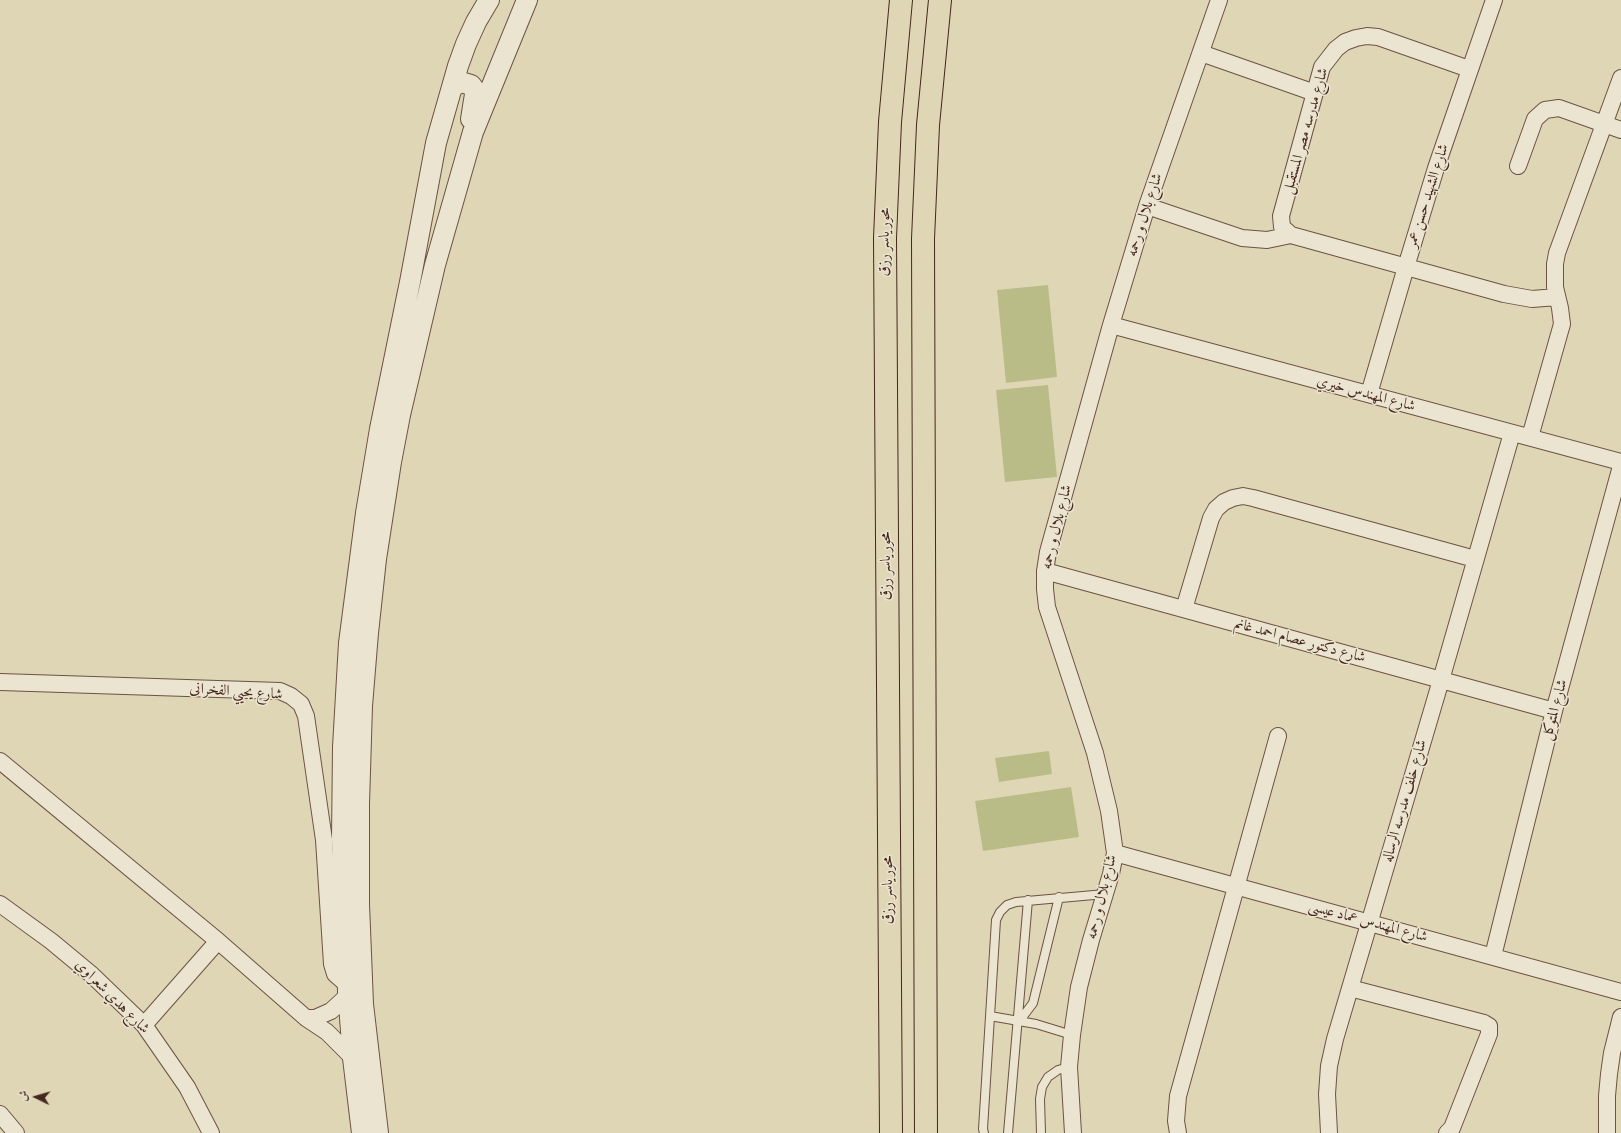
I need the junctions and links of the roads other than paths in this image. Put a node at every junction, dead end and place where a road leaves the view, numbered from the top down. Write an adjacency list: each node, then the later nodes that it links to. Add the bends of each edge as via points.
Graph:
1 (488, 0): 10 (street, via 466,44)
2 (527, 0): 14 (street)
3 (901, 0): 60 (main road, محور ياسر رزق, via 890,122 885,238)
4 (940, 0): 61 (main road, via 928,125 923,246)
5 (1219, 0): 7 (street, شارع بلال و رحمه)
6 (1494, 0): 8 (street, شارع الشهيد حسن عمر)
7 (1201, 53): 11 (street); 16 (street, شارع بلال و رحمه)
8 (1470, 69): 11 (street, شارع مدرسه مصر المستقبل, via 1378,37 1367,36 1345,42 1336,49 1322,67); 18 (street, شارع الشهيد حسن عمر)
9 (1621, 78): 12 (street)
10 (452, 87): 14 (street, via 466,82 474,89 471,116); 34 (street, via 432,161 366,513 349,643 342,762)
11 (1315, 93): 17 (street, شارع مدرسه مصر المستقبل, via 1281,216 1282,227)
12 (1604, 124): 13 (street); 15 (street, via 1559,108 1545,110 1535,119); 19 (street, via 1557,253)
13 (1621, 130)
14 (473, 132): 59 (street, via 435,265 400,415 382,516 368,633 362,706 359,904 364,1019)
15 (1518, 166)
16 (1147, 206): 17 (street, via 1242,238 1266,240); 20 (street, شارع بلال و رحمه)
17 (1291, 234): 18 (street)
18 (1406, 267): 19 (street, via 1518,297); 21 (street, شارع الشهيد حسن عمر)
19 (1557, 297): 23 (street, via 1562,316 1561,332)
20 (1111, 325): 21 (street, شارع المهندس خيري); 27 (street, شارع بلال و رحمه, via 1048,552)
21 (1370, 394): 22 (street, شارع المهندس خيري)
22 (1512, 433): 23 (street, شارع المهندس خيري); 26 (street, شارع خلف مدرسه الرساله)
23 (1530, 437): 24 (street, شارع المهندس خيري)
24 (1621, 462)
25 (1621, 466): 31 (street, شارع المتوكل)
26 (1475, 559): 28 (street, via 1243,496 1220,505 1210,518); 29 (street, شارع خلف مدرسه الرساله)
27 (1045, 571): 28 (street, شارع دكتور عصام احمد غانم); 35 (street, شارع بلال و رحمه, via 1047,607 1095,753 1109,811)
28 (1184, 609): 29 (street, شارع دكتور عصام احمد غانم)
29 (1441, 680): 31 (street, شارع دكتور عصام احمد غانم); 41 (street, شارع خلف مدرسه الرساله)
30 (0, 682): 34 (street, شارع يحيي الفخرانى, via 280,691 291,696 301,704 306,716)
31 (1554, 711): 43 (street, شارع المتوكل)
32 (1278, 736): 36 (street)
33 (0, 760): 42 (street)
34 (333, 840): 44 (street)
35 (1115, 853): 36 (street, شارع المهندس عماد عيسى); 37 (street, شارع بلال و رحمه)
36 (1236, 886): 41 (street, شارع المهندس عماد عيسى); 66 (street, via 1178,1096)
37 (1105, 894): 38 (lane); 52 (street, شارع بلال و رحمه, via 1079,987)
38 (1059, 897): 39 (lane); 50 (lane, via 1033,1003)
39 (1028, 900): 47 (lane, via 1007,905 996,920); 50 (lane)
40 (0, 904): 51 (street, شارع هدي شعراوي, via 92,975)
41 (1370, 923): 43 (street, شارع المهندس عماد عيسى); 45 (street, شارع خلف مدرسه الرساله)
42 (218, 941): 49 (street); 51 (street)
43 (1493, 956): 46 (street, شارع المهندس عماد عيسى)
44 (348, 987): 49 (street, via 344,999 331,1011 315,1018); 53 (street)
45 (1350, 988): 67 (street, شارع خلف مدرسه الرساله, via 1329,1066); 68 (street, via 1489,1026 1489,1034 1452,1128)
46 (1621, 992)
47 (990, 1016): 50 (lane); 62 (lane)
48 (1621, 1017): 69 (street, via 1609,1074)
49 (306, 1018): 53 (street, via 336,1040)
50 (1018, 1020): 52 (lane); 63 (lane)
51 (144, 1025): 57 (street, شارع هدي شعراوي, via 187,1087)
52 (1072, 1035): 54 (street, شارع بلال و رحمه)
53 (353, 1058): 58 (street)
54 (1069, 1067): 64 (lane, via 1058,1070 1048,1077 1042,1087); 65 (street, شارع بلال و رحمه)
55 (0, 1114): 56 (street)
56 (16, 1133)
57 (211, 1133)
58 (362, 1133)
59 (378, 1133)
60 (890, 1133)
61 (926, 1133)
62 (984, 1133)
63 (1008, 1133)
64 (1041, 1133)
65 (1073, 1133)
66 (1178, 1133)
67 (1329, 1133)
68 (1447, 1133)
69 (1607, 1133)

